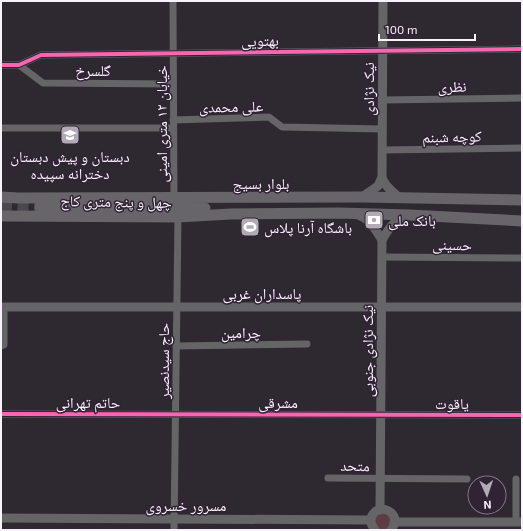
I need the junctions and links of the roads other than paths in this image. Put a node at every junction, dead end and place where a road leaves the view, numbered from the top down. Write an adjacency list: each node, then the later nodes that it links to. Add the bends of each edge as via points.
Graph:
1 (173, 1): 5 (street, خیابان ۱۲ متری امینی)
2 (383, 1): 4 (street, نیک نژادی)
3 (522, 49): 4 (street, بهتویی)
4 (383, 51): 5 (street, بهتویی); 10 (street, نیک نژادی)
5 (174, 54): 7 (street, بهتویی, via 41,55); 8 (street, خیابان ۱۲ متری امینی)
6 (1, 65): 7 (street, بهتویی)
7 (19, 65): 8 (street, گلسرخ, via 43,83)
8 (174, 84): 11 (street, خیابان ۱۲ متری امینی)
9 (522, 98): 10 (street, نظری)
10 (382, 100): 14 (street, نیک نژادی)
11 (174, 120): 13 (street, خیابان ۱۲ متری امینی); 14 (street, علی محمدی, via 269,117 282,127)
12 (1, 128): 13 (street)
13 (174, 128): 20 (street, خیابان ۱۲ متری امینی)
14 (382, 129): 16 (street, نیک نژادی)
15 (522, 148): 16 (street, کوچه شبنم)
16 (382, 150): 17 (street, نیک نژادی)
17 (382, 177): 19 (street, via 378,186); 21 (street)
18 (1, 197): 23 (main road, بلوار بسیج)
19 (362, 197): 20 (main road, بلوار بسیج); 21 (main road, بلوار بسیج)
20 (174, 198): 23 (main road, بلوار بسیج)
21 (400, 198): 22 (main road, بلوار بسیج)
22 (522, 200)
23 (38, 207): 24 (main road, via 219,208); 27 (main road, چهل و پنج متری کاج); 28 (main road, چهل و پنج متری کاج)
24 (231, 214): 25 (main road, بلوار بسیج); 28 (main road, چهل و پنج متری کاج)
25 (354, 214): 26 (main road, بلوار بسیج); 30 (street, via 371,223)
26 (410, 214): 29 (main road, بلوار بسیج); 30 (street, via 396,220)
27 (1, 216)
28 (178, 217): 34 (street, حاج سیدنصیر)
29 (522, 221)
30 (382, 240): 31 (street, نیک نژادی جنوبی)
31 (382, 257): 32 (street, حسینی); 35 (street, نیک نژادی جنوبی)
32 (522, 258)
33 (3, 307): 34 (street, پاسداران غربی); 38 (street, via 4,346)
34 (176, 307): 35 (street, پاسداران غربی); 39 (street, حاج سیدنصیر)
35 (382, 307): 36 (street, پاسداران غربی); 42 (street, نیک نژادی جنوبی)
36 (522, 307)
37 (307, 344): 39 (street, چرامین)
38 (1, 346)
39 (176, 346): 41 (street, حاج سیدنصیر)
40 (1, 414): 41 (street, حاتم تهرانی)
41 (175, 414): 42 (street, مشرقی); 50 (street, حاج سیدنصیر)
42 (381, 414): 43 (street, یاقوت); 45 (street, نیک نژادی جنوبی)
43 (522, 415)
44 (328, 478): 45 (street, متحد)
45 (381, 479): 46 (street, متحد); 48 (street, نیک نژادی جنوبی)
46 (467, 479)
47 (516, 479): 52 (street)
48 (380, 510): 51 (street, via 374,513); 53 (street, via 393,515)
49 (1, 518): 50 (street, مسرور خسروی)
50 (174, 519): 51 (street, مسرور خسروی); 54 (street, حاج سیدنصیر)
51 (371, 520): 55 (street)
52 (513, 524): 53 (street)
53 (392, 526)
54 (174, 530)
55 (375, 530)

